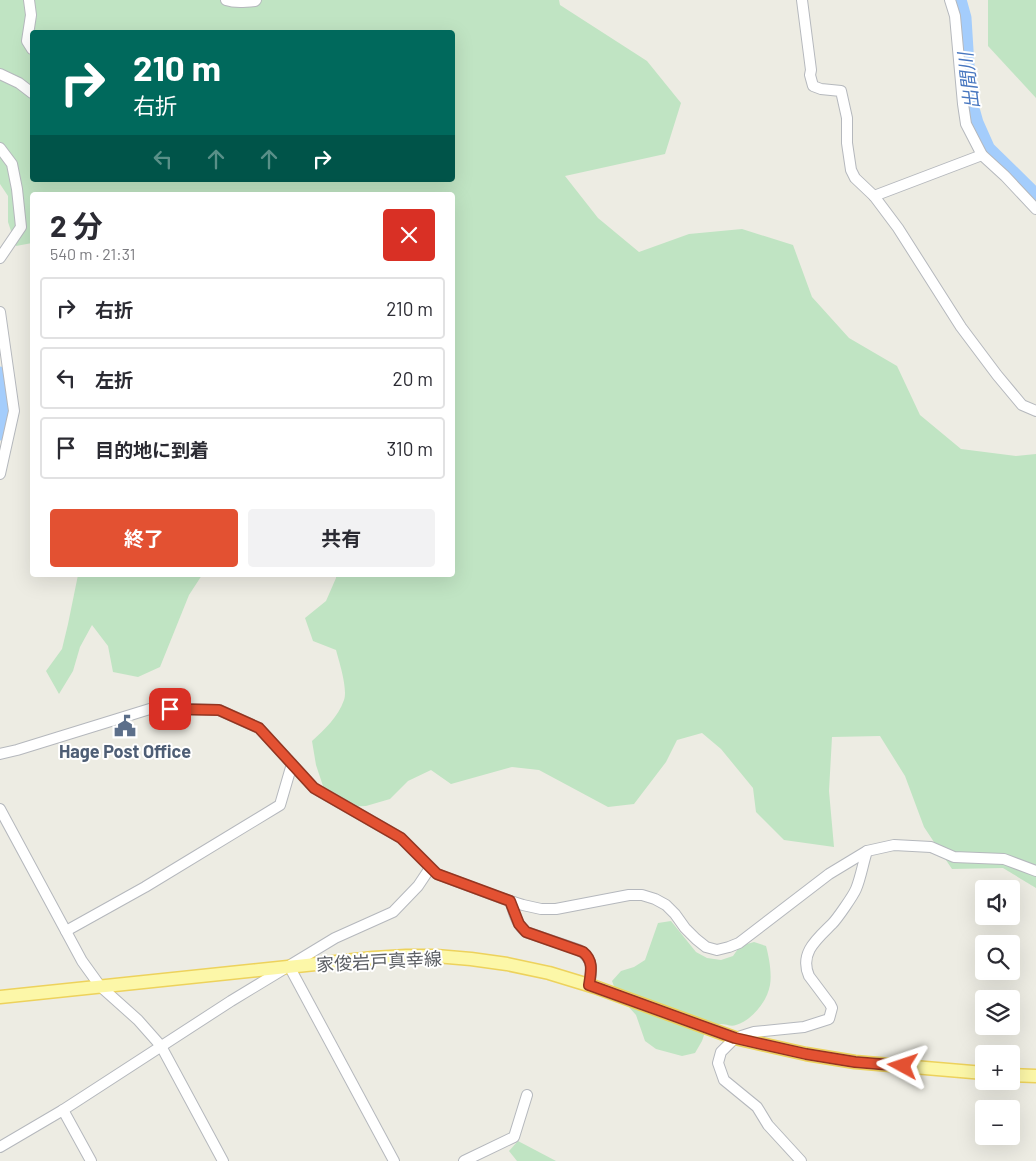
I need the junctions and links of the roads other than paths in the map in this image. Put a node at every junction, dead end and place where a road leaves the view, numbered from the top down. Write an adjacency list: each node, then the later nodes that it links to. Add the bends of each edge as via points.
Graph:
1 (28, 0): 6 (street, via 31,15 27,41)
2 (226, 0): 3 (street)
3 (256, 0)
4 (802, 0): 11 (street, via 813,86 841,91 852,170 855,178)
5 (950, 0): 10 (street, via 955,16 966,124)
6 (30, 46)
7 (0, 74): 8 (street)
8 (30, 91)
9 (0, 148): 13 (street, via 12,164 20,227)
10 (982, 155): 11 (street); 12 (street)
11 (874, 196): 15 (street, via 997,375 1022,405)
12 (1036, 209)
13 (0, 258)
14 (0, 312): 16 (street, via 14,411)
15 (1036, 411)
16 (0, 474)
17 (0, 754): 18 (street, via 153,708 219,710 259,728)
18 (292, 764): 21 (street, via 314,788 401,838); 24 (street, via 280,805)
19 (0, 809): 24 (street)
20 (867, 852): 22 (street, via 894,845 930,847 954,857 1004,859); 23 (street, via 829,874 739,943 717,950 696,939 666,905 642,895 629,894 556,909 541,909); 29 (street, via 856,889 833,923 808,950 807,971 832,1008 829,1019 804,1027 754,1032)
21 (430, 868): 23 (street, via 437,874); 25 (street, via 394,912 335,938)
22 (1036, 871)
23 (510, 901): 26 (street, via 519,924 526,932 586,954 591,967)
24 (66, 931): 27 (street)
25 (289, 966): 26 (main road, 家俊岩戸真幸線, via 436,956 508,964); 27 (main road, 家俊岩戸真幸線); 30 (street); 39 (street)
26 (589, 985): 29 (main road, 家俊岩戸真幸線)
27 (100, 986): 28 (main road, 家俊岩戸真幸線); 30 (street, via 138,1020)
28 (0, 997)
29 (735, 1038): 31 (main road, 家俊岩戸真幸線, via 855,1062); 41 (street, via 720,1052 718,1063 724,1080 757,1107 768,1125)
30 (160, 1046): 35 (street); 38 (street)
31 (975, 1072)
32 (1020, 1075): 33 (main road)
33 (1036, 1076)
34 (527, 1095): 40 (street, via 514,1137)
35 (63, 1110): 36 (street); 37 (street)
36 (0, 1147)
37 (91, 1161)
38 (223, 1161)
39 (394, 1161)
40 (464, 1161)
41 (800, 1161)

